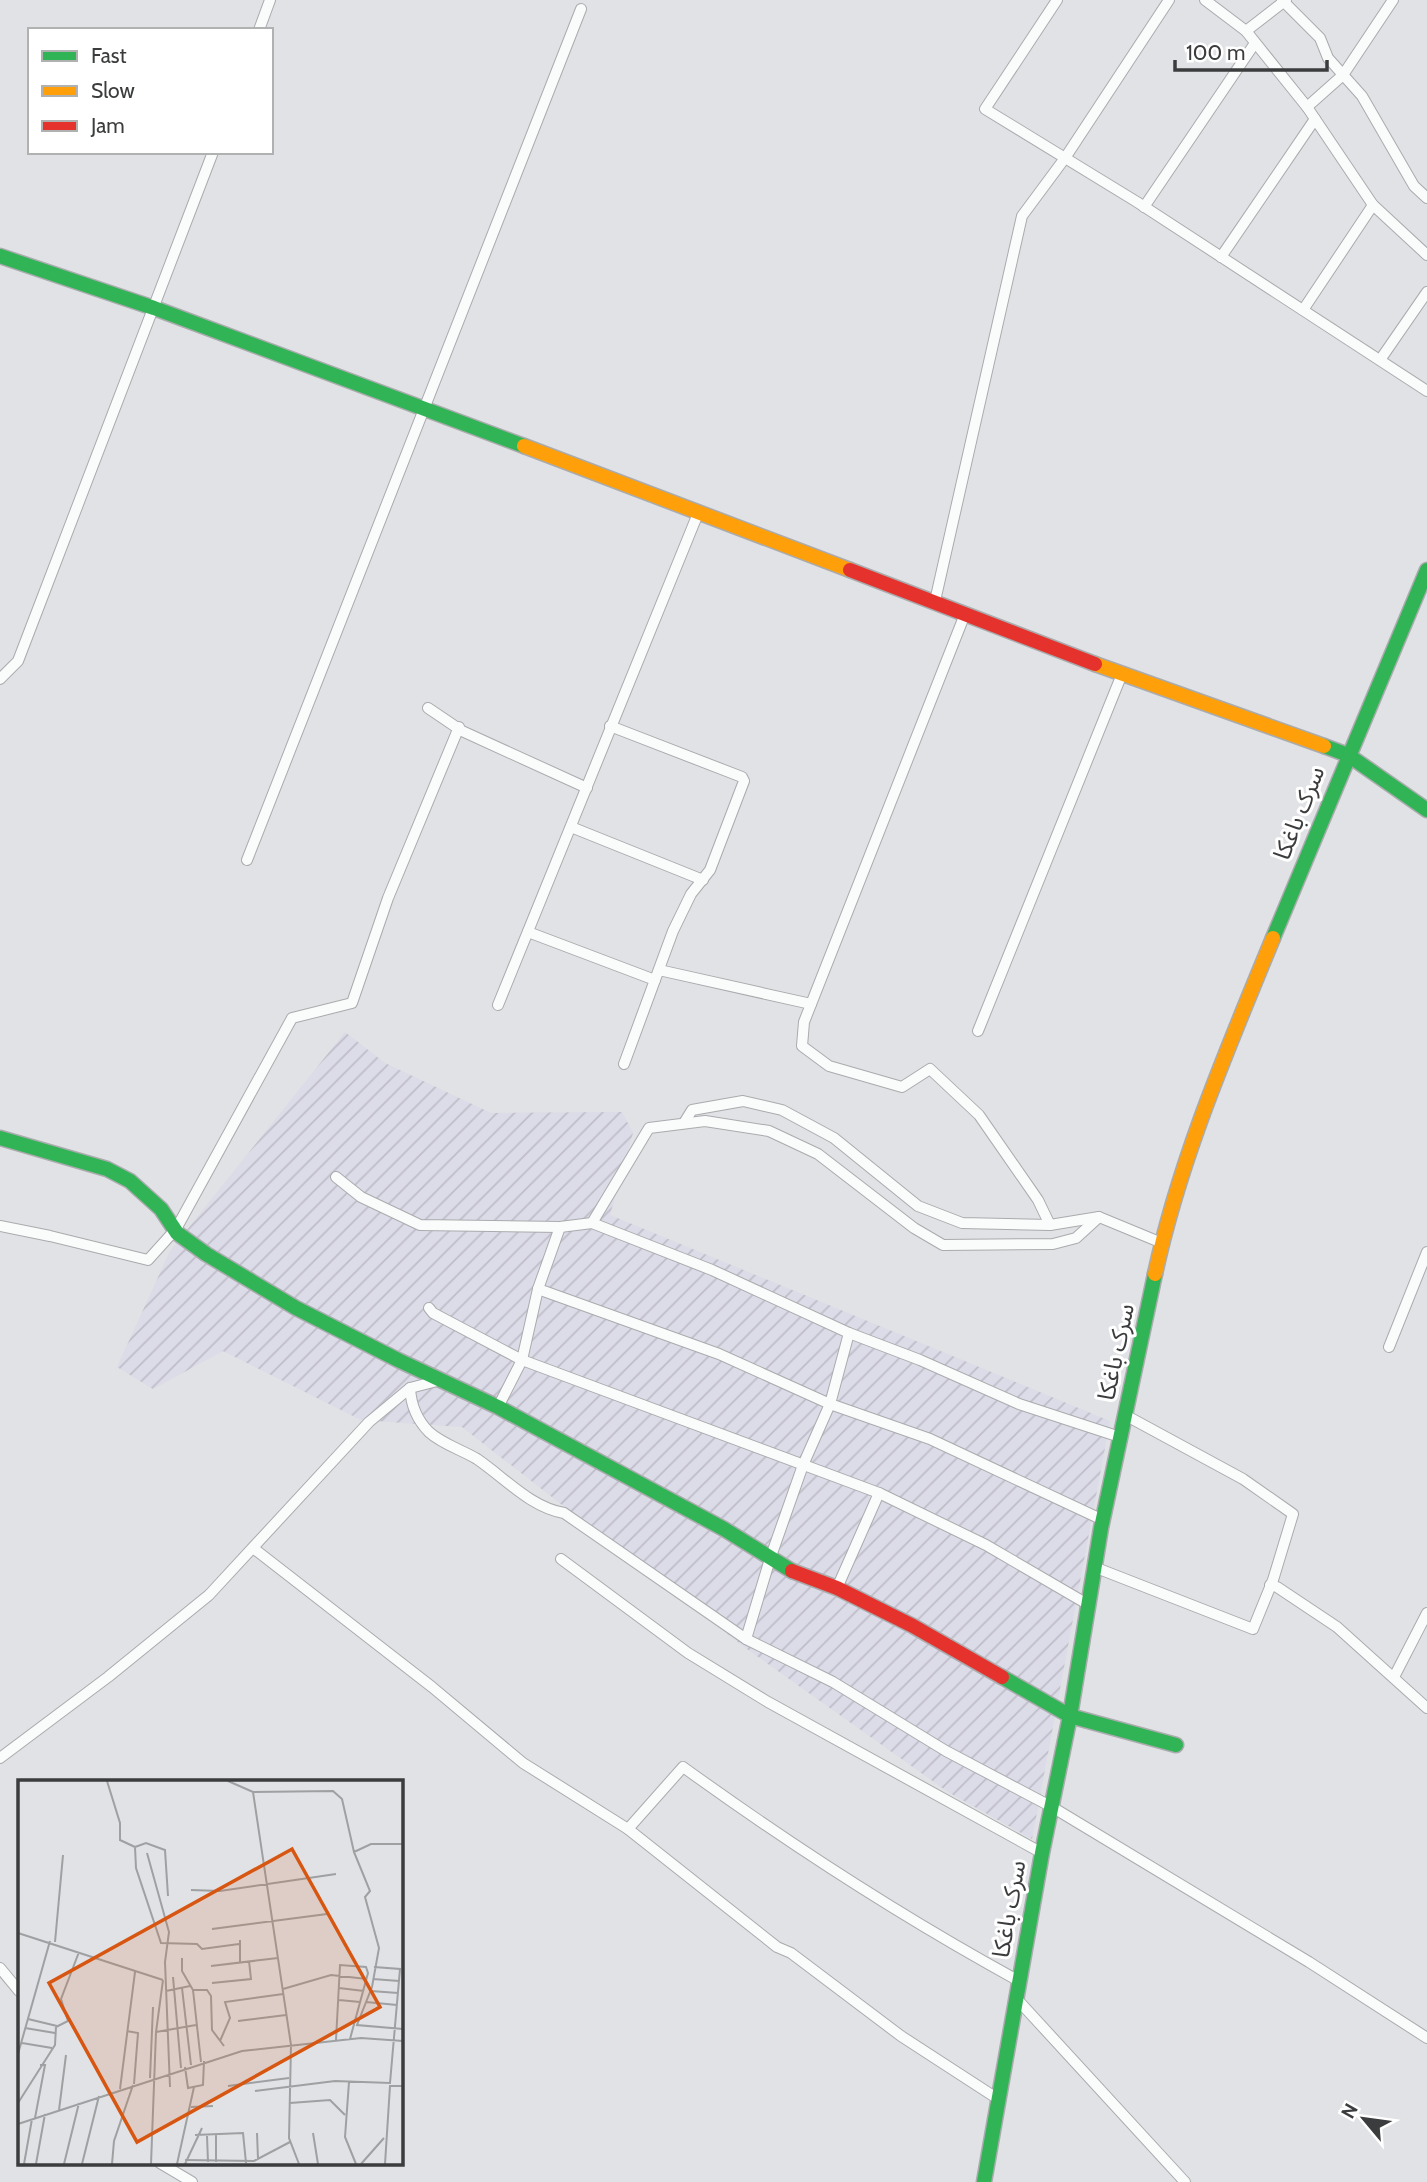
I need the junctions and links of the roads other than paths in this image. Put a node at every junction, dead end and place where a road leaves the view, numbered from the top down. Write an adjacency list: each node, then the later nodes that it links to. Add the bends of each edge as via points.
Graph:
1 (270, 0): 8 (street)
2 (1057, 0): 15 (street, via 985,109)
3 (1169, 0): 15 (street)
4 (1205, 0): 9 (street)
5 (1393, 0): 11 (street)
6 (1284, 1): 9 (street); 11 (street, via 1320,38 1328,58)
7 (581, 9): 27 (street)
8 (260, 28)
9 (1245, 31): 10 (street)
10 (1255, 43): 12 (street); 18 (street)
11 (1343, 75): 12 (street); 16 (street, via 1362,96 1414,186)
12 (1307, 107): 13 (street)
13 (1315, 119): 17 (street); 21 (street)
14 (212, 154): 23 (street)
15 (1065, 158): 18 (street); 30 (street, via 1022,216)
16 (1427, 198)
17 (1373, 205): 19 (street); 24 (street)
18 (1144, 207): 21 (street)
19 (1427, 255)
20 (0, 256): 23 (street)
21 (1221, 257): 24 (street)
22 (1427, 292): 25 (street)
23 (155, 308): 27 (street); 33 (street, via 18,661)
24 (1303, 310): 25 (street)
25 (1380, 360): 26 (street)
26 (1427, 391)
27 (426, 409): 28 (street); 41 (street)
28 (699, 511): 30 (street); 35 (street)
29 (1427, 570): 37 (street, سرک باغکا)
30 (935, 601): 31 (street)
31 (965, 614): 32 (street); 46 (street)
32 (1122, 674): 37 (street); 48 (street)
33 (0, 679)
34 (428, 708): 36 (street)
35 (610, 726): 38 (street); 42 (street, via 742,777 743,786)
36 (459, 727): 38 (street); 58 (street, via 388,898 352,1003 292,1017)
37 (1348, 755): 39 (street); 59 (street, سرک باغکا, via 1202,1112)
38 (587, 788): 40 (street)
39 (1427, 810)
40 (571, 827): 42 (street); 43 (street)
41 (247, 859)
42 (702, 880): 44 (street, via 691,894)
43 (528, 932): 45 (street); 47 (street)
44 (659, 970): 45 (street); 46 (street)
45 (655, 981): 49 (street)
46 (811, 1004): 55 (street, via 802,1046 829,1066 902,1087 930,1069 979,1115)
47 (498, 1005)
48 (978, 1031)
49 (624, 1064)
50 (684, 1124): 53 (street, via 705,1121 769,1130 818,1154 943,1245 1053,1244 1076,1238); 54 (street, via 649,1128); 55 (street, via 692,1110 743,1101 782,1110 834,1138 918,1206 962,1223)
51 (0, 1138): 58 (street, via 107,1169 130,1181)
52 (336, 1177): 57 (street, via 362,1198 420,1225)
53 (1099, 1217): 55 (street); 59 (street)
54 (592, 1223): 57 (street); 63 (street, via 712,1270)
55 (1050, 1225)
56 (0, 1226): 58 (street, via 148,1260)
57 (560, 1227): 61 (street)
58 (176, 1229): 66 (street, via 206,1254 296,1308)
59 (1162, 1243): 70 (street, سرک باغکا)
60 (1427, 1252): 64 (street)
61 (538, 1289): 65 (street); 68 (street, via 719,1354)
62 (429, 1308): 65 (street)
63 (849, 1333): 68 (street); 71 (street, via 1019,1404)
64 (1389, 1347)
65 (522, 1360): 69 (street); 72 (street)
66 (442, 1380): 67 (street); 69 (street)
67 (410, 1388): 75 (street, via 369,1422); 83 (street, via 411,1403 430,1433 476,1459 545,1509 564,1513)
68 (830, 1404): 72 (street); 74 (street, via 930,1439)
69 (498, 1407): 77 (street, via 724,1529)
70 (1125, 1415): 71 (street, سرک باغکا); 79 (street, via 1243,1479 1293,1514)
71 (1121, 1437): 74 (street, سرک باغکا)
72 (803, 1465): 73 (street); 77 (street)
73 (879, 1493): 80 (street); 81 (street, via 986,1545)
74 (1103, 1520): 78 (street, سرک باغکا)
75 (253, 1548): 88 (street, via 209,1595); 90 (street, via 523,1763)
76 (561, 1559): 91 (street, via 688,1653 768,1702)
77 (770, 1559): 80 (street); 83 (street)
78 (1094, 1567): 79 (street, via 1253,1629); 81 (street, سرک باغکا)
79 (1270, 1585): 84 (street, via 1337,1627)
80 (837, 1588): 86 (street)
81 (1089, 1605): 86 (street, سرک باغکا)
82 (1427, 1613): 84 (street)
83 (746, 1639): 89 (street, via 833,1682 946,1751)
84 (1394, 1677): 85 (street)
85 (1427, 1708)
86 (1070, 1716): 87 (street); 89 (street, سرک باغکا)
87 (1177, 1745)
88 (0, 1758)
89 (1052, 1807): 91 (street, سرک باغکا); 96 (street)
90 (628, 1829): 93 (street, via 683,1767 857,1886); 97 (street, via 777,1947)
91 (1042, 1853): 93 (street, سرک باغکا)
92 (0, 1968): 94 (street)
93 (1019, 1981): 95 (street, سرک باغکا)
94 (18, 1990)
95 (1016, 1997): 97 (street, سرک باغکا); 101 (street)
96 (1427, 2038)
97 (998, 2099): 100 (street, سرک باغکا)
98 (162, 2164): 99 (street)
99 (192, 2182)
100 (984, 2182)
101 (1185, 2182)

